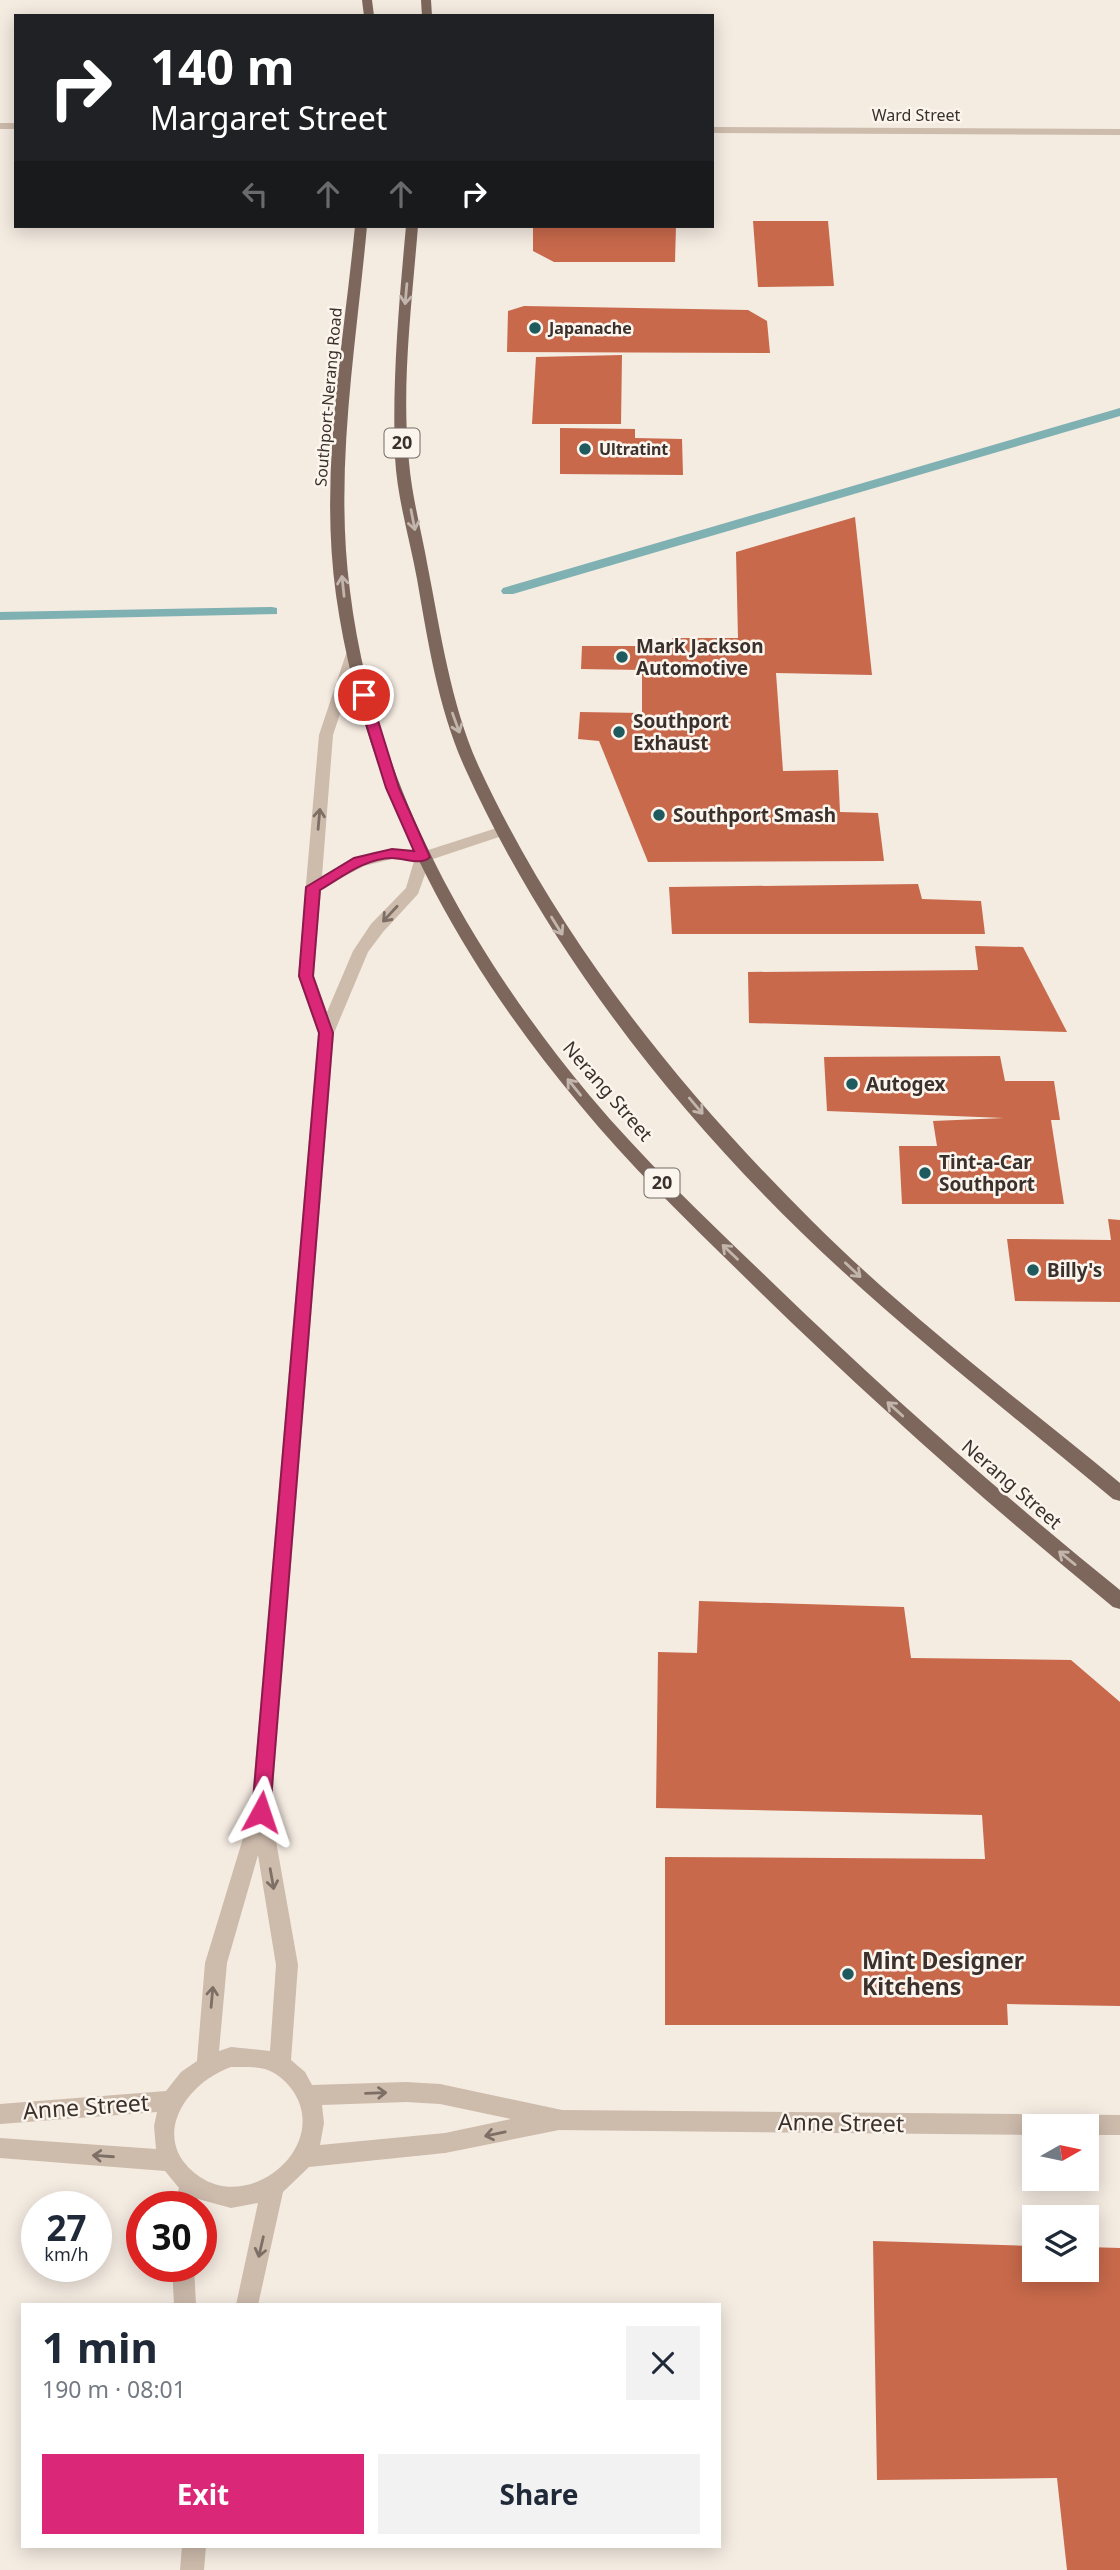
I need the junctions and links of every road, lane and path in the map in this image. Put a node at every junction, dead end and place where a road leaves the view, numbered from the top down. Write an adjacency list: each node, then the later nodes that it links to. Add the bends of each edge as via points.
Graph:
1 (714, 130): 2 (street, Ward Street)
2 (1120, 132)
3 (361, 228): 5 (main road, Southport-Nerang Road / 20, one-way to 3, via 343,589 337,464)
4 (412, 228): 6 (main road, 20, one-way to 6, via 401,353 402,462 452,712)
5 (353, 654): 7 (main road, Nerang Street / 20, via 374,735); 8 (street, one-way to 5, via 326,735)
6 (503, 831): 7 (street); 10 (main road, 20, one-way to 10, via 564,938 632,1031 722,1137 874,1290)
7 (423, 857): 8 (street, via 377,856); 9 (street, one-way to 9, via 413,890 361,951); 11 (main road, Nerang Street / 20, one-way to 7, via 1006,1510 828,1348 587,1104 496,982)
8 (313, 887): 9 (street, via 306,976)
9 (326, 1033): 12 (street)
10 (1120, 1494)
11 (1120, 1601)
12 (261, 1812): 13 (street, one-way to 12, via 216,1963); 14 (street, one-way to 14, via 287,1965)
13 (208, 2065): 14 (street, via 231,2057 256,2057); 16 (street, via 187,2080)
14 (280, 2065): 15 (street)
15 (308, 2095): 18 (street, Anne Street, one-way to 18, via 440,2094); 21 (street, via 313,2137)
16 (172, 2101): 17 (street, Anne Street); 22 (street, via 165,2120 165,2141)
17 (0, 2114)
18 (562, 2120): 19 (street, Anne Street); 21 (street, Anne Street, one-way to 21, via 445,2143)
19 (1120, 2126)
20 (0, 2148): 22 (street, Anne Street, one-way to 20)
21 (305, 2157): 24 (street)
22 (172, 2161): 23 (street)
23 (191, 2183): 24 (street, via 230,2198); 25 (street)
24 (272, 2188): 28 (street, one-way to 28)
25 (189, 2191)
26 (184, 2282): 27 (street)
27 (185, 2303)
28 (247, 2303)
29 (194, 2548): 30 (street)
30 (192, 2570)

